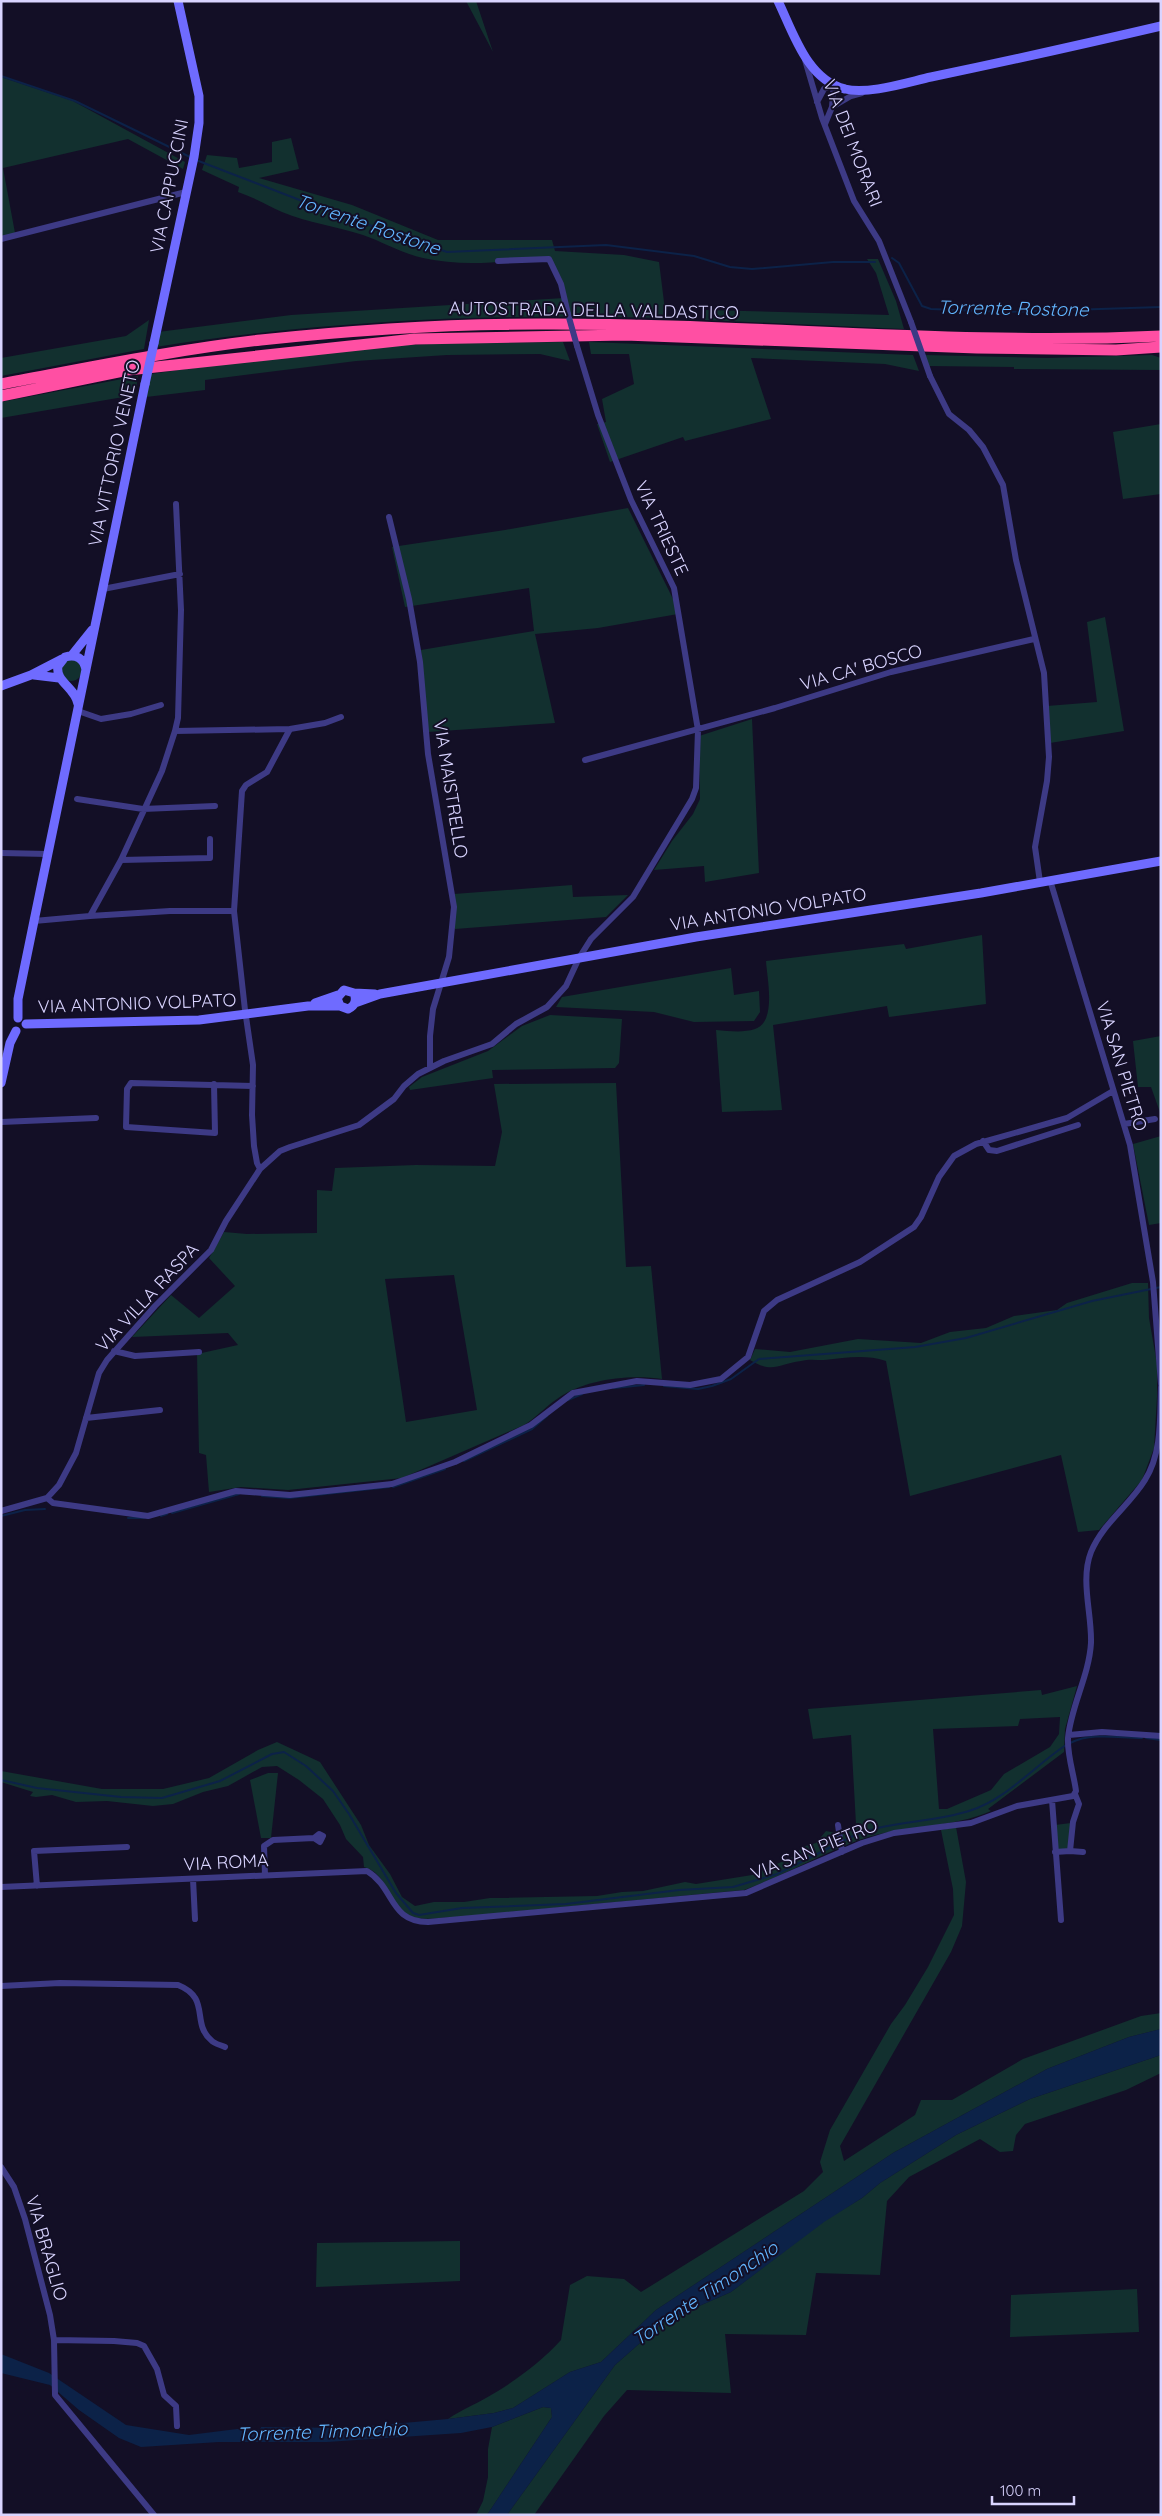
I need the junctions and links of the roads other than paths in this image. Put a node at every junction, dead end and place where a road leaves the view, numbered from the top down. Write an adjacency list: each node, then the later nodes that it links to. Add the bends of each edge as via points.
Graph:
1 (178, 1): 10 (street, VIA CAPPUCCINI, via 199,96 199,123)
2 (778, 1): 4 (street, VIA DEI MORARI)
3 (1161, 26): 6 (street)
4 (804, 55): 5 (street, via 820,75); 7 (street, VIA DEI MORARI)
5 (834, 84): 6 (street, via 845,89); 7 (street, via 824,89); 8 (street)
6 (890, 86): 8 (street, via 851,96)
7 (817, 102): 9 (street, VIA DEI MORARI)
8 (832, 107): 9 (street)
9 (825, 124): 25 (street, VIA DEI MORARI, bridge, via 854,201 879,241 930,376 949,414 983,447 1003,485)
10 (186, 192): 11 (street); 13 (street, VIA CAPPUCCINI)
11 (1, 239)
12 (498, 261): 36 (street, VIA TRIESTE, bridge, via 549,259 558,277 598,415 632,500 674,588)
13 (165, 289): 23 (street, VIA VITTORIO VENETO, bridge)
14 (1161, 335): 18 (highway, AUTOSTRADA DELLA VALDASTICO, via 971,338 611,324 450,326 259,341 156,355)
15 (1161, 347): 16 (highway, AUTOSTRADA DELLA VALDASTICO)
16 (1116, 350): 17 (highway); 19 (highway, AUTOSTRADA DELLA VALDASTICO, via 625,335 415,339 128,370)
17 (1161, 352)
18 (1, 384)
19 (1, 396)
20 (176, 504): 22 (street)
21 (388, 517): 53 (street, VIA MAISTRELLO, via 409,599 420,662 428,754 454,907 449,957)
22 (180, 574): 23 (street); 37 (street, via 178,718)
23 (103, 589): 24 (street, VIA VITTORIO VENETO)
24 (96, 624): 26 (street, VIA VITTORIO VENETO); 28 (street, VIA VITTORIO VENETO)
25 (1034, 639): 36 (street, VIA CA' BOSCO, via 891,672); 48 (street, via 1044,674 1049,757 1036,847)
26 (72, 655): 27 (street, VIA VITTORIO VENETO); 28 (street, via 82,660)
27 (62, 659): 29 (street, VIA VITTORIO VENETO); 30 (street, via 57,670)
28 (86, 673): 30 (street, via 78,683); 33 (street, VIA VITTORIO VENETO)
29 (31, 675): 30 (street); 31 (street, VIA VITTORIO VENETO)
30 (62, 681): 33 (street, via 75,694)
31 (1, 686)
32 (161, 705): 33 (street, via 101,718)
33 (78, 710): 44 (street, VIA VITTORIO VENETO)
34 (341, 717): 35 (street, via 318,725)
35 (290, 729): 37 (street); 49 (street, via 267,772 242,791)
36 (698, 730): 38 (street); 52 (street, VIA TRIESTE, via 696,788 692,800 633,897 598,931)
37 (175, 731): 41 (street, via 162,771)
38 (585, 760)
39 (77, 799): 41 (street)
40 (215, 806): 41 (street)
41 (143, 809): 45 (street)
42 (210, 839): 45 (street, via 210,858)
43 (1, 853): 44 (street)
44 (48, 854): 51 (street, VIA VITTORIO VENETO)
45 (120, 860): 50 (street)
46 (1161, 861): 47 (street, VIA ANTONIO VOLPATO)
47 (1050, 880): 48 (street, VIA ANTONIO VOLPATO); 64 (street, VIA SAN PIETRO)
48 (1040, 882): 52 (street, VIA ANTONIO VOLPATO)
49 (234, 911): 50 (street); 58 (street)
50 (90, 916): 51 (street)
51 (34, 921): 59 (street, VIA VITTORIO VENETO, via 18,999)
52 (579, 958): 53 (street, VIA ANTONIO VOLPATO); 60 (street, VIA VILLA RASPA, via 566,986 547,1007 516,1024 492,1044)
53 (442, 982): 55 (street, VIA ANTONIO VOLPATO); 60 (street, VIA MAISTRELLO, via 433,1009)
54 (338, 995): 55 (street, via 344,990); 56 (street, VIA ANTONIO VOLPATO); 57 (street)
55 (354, 998): 57 (street, via 348,1008)
56 (308, 1006): 57 (street, VIA ANTONIO VOLPATO); 58 (street, VIA ANTONIO VOLPATO)
57 (340, 1006)
58 (246, 1015): 59 (street, VIA ANTONIO VOLPATO, via 199,1020); 63 (street)
59 (22, 1021): 61 (street, via 22,1031 16,1031 10,1043)
60 (430, 1067): 71 (street, VIA VILLA RASPA, via 359,1125 280,1151)
61 (1, 1083)
62 (214, 1084): 62 (street, via 131,1083 127,1088 126,1127 216,1133); 63 (street)
63 (253, 1086): 71 (street, via 254,1146)
64 (1113, 1091): 68 (street, VIA SAN PIETRO); 70 (street, via 1067,1118)
65 (96, 1118): 67 (street)
66 (1153, 1119): 68 (street)
67 (1, 1122)
68 (1124, 1124): 74 (street, VIA SAN PIETRO, via 1153,1282)
69 (1078, 1125): 70 (street, via 997,1152 989,1150)
70 (983, 1141): 77 (street, via 954,1156 938,1177 914,1227 860,1262 777,1300 764,1311 748,1356 721,1379 690,1384 637,1381 573,1393 522,1429 455,1462 392,1484 290,1495 236,1491 148,1516 53,1503)
71 (260, 1169): 72 (street, VIA VILLA RASPA, via 226,1220 211,1250)
72 (114, 1351): 73 (street, via 135,1356); 76 (street, VIA VILLA RASPA, via 99,1373)
73 (199, 1352)
74 (1161, 1385): 80 (street, VIA SAN PIETRO, via 1154,1463 1142,1485 1103,1530 1090,1555 1089,1660)
75 (160, 1410): 76 (street)
76 (86, 1418): 77 (street, VIA VILLA RASPA, via 76,1453 59,1485)
77 (47, 1498): 78 (street)
78 (1, 1512)
79 (1161, 1736): 80 (street, via 1102,1732)
80 (1068, 1737): 81 (street, VIA SAN PIETRO)
81 (1075, 1794): 82 (street, VIA SAN PIETRO); 87 (street, via 1079,1804 1073,1822)
82 (1052, 1800): 86 (street, VIA SAN PIETRO, via 1018,1806 971,1823 894,1833); 88 (street)
83 (838, 1825): 86 (street)
84 (314, 1838): 90 (street, via 266,1840)
85 (127, 1847): 92 (street, via 34,1851)
86 (842, 1849): 96 (street, VIA SAN PIETRO, via 746,1893)
87 (1070, 1851): 88 (street); 89 (street)
88 (1056, 1852): 95 (street)
89 (1083, 1852)
90 (264, 1875): 91 (street, VIA ROMA); 96 (street, VIA ROMA, via 367,1871 381,1883 403,1916)
91 (194, 1879): 92 (street, VIA ROMA); 94 (street)
92 (37, 1886): 93 (street, VIA ROMA)
93 (1, 1887)
94 (196, 1919)
95 (1061, 1920)
96 (428, 1922)
97 (1, 1986): 98 (street, via 60,1983 178,1985 190,1990 197,2001 204,2031 211,2041)
98 (225, 2047)
99 (1, 2167): 100 (street, VIA BRAGLIO, via 14,2187 25,2219)
100 (54, 2340): 101 (street, via 144,2346 157,2369 164,2395 176,2406); 102 (street, VIA BRAGLIO, via 54,2391 59,2402)
101 (177, 2426)
102 (154, 2515)

